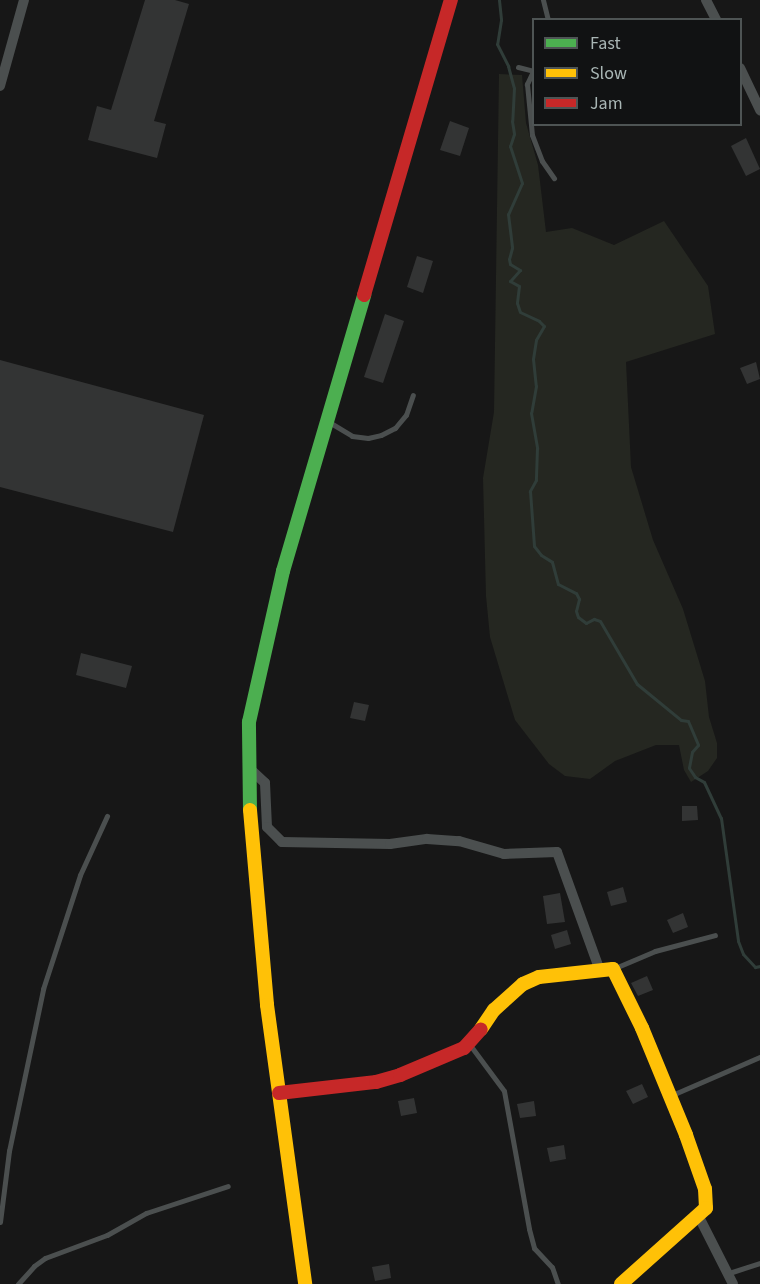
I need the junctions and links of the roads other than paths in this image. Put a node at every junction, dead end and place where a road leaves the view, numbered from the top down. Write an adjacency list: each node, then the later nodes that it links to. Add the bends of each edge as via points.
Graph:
1 (24, 0): 11 (street)
2 (451, 0): 15 (street)
3 (543, 0): 5 (lane)
4 (706, 0): 6 (street)
5 (548, 18)
6 (715, 18)
7 (518, 67): 8 (lane)
8 (532, 70)
9 (742, 70): 12 (street)
10 (532, 72): 13 (lane, via 527,84 532,135)
11 (0, 86)
12 (760, 110)
13 (554, 178)
14 (413, 395): 15 (lane, via 406,416 381,435 352,436)
15 (325, 420): 16 (street, via 264,646 249,722)
16 (249, 768): 19 (street, via 265,783 267,827 282,842 390,844 427,839 459,841 504,854 557,852); 22 (street, via 254,871)
17 (107, 816): 26 (lane, via 80,875 43,989 9,1151)
18 (715, 935): 19 (lane, via 655,951)
19 (606, 970): 20 (street, via 539,977 523,984 494,1011); 23 (street)
20 (469, 1043): 22 (street, via 434,1062 376,1082); 31 (lane, via 504,1091 534,1248 552,1267)
21 (760, 1057): 23 (lane)
22 (279, 1093): 30 (street)
23 (670, 1096): 25 (street, via 705,1190 706,1208)
24 (228, 1186): 29 (lane, via 146,1213 107,1235 45,1258)
25 (699, 1217): 28 (street); 32 (street)
26 (0, 1222)
27 (760, 1263): 28 (lane)
28 (731, 1279)
29 (18, 1284)
30 (305, 1284)
31 (558, 1284)
32 (621, 1284)

